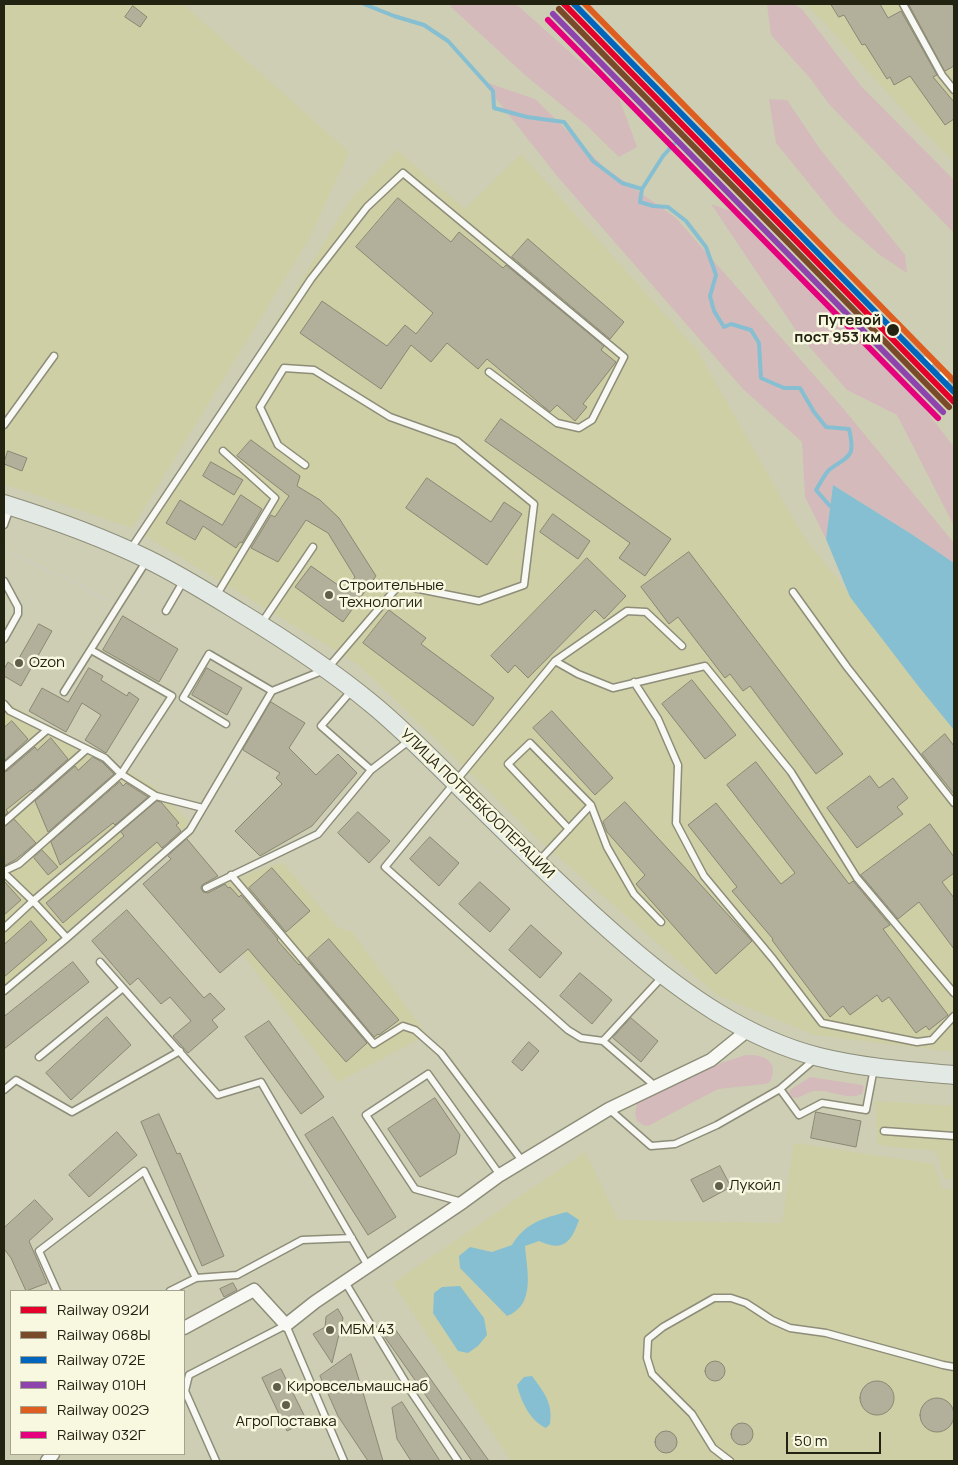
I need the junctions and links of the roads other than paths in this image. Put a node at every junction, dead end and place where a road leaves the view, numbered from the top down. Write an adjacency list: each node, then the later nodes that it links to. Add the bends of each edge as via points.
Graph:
1 (903, 4): 2 (lane, via 942,75)
2 (954, 90)
3 (54, 356): 5 (lane)
4 (489, 372): 11 (lane, via 557,423 579,428 592,420 624,357 403,173 367,207 311,279)
5 (4, 425)
6 (223, 451): 16 (lane, via 275,498)
7 (305, 465): 23 (lane, via 278,445 260,407 284,368 314,370 390,417 457,441 534,504 524,586 479,601 399,584)
8 (7, 505): 9 (lane); 11 (main road, УЛИЦА ПОТРЕБКООПЕРАЦИИ)
9 (4, 525)
10 (313, 547): 18 (lane)
11 (129, 551): 12 (main road, УЛИЦА ПОТРЕБКООПЕРАЦИИ)
12 (147, 559): 13 (main road, УЛИЦА ПОТРЕБКООПЕРАЦИИ); 21 (lane)
13 (185, 579): 16 (main road, УЛИЦА ПОТРЕБКООПЕРАЦИИ); 17 (lane)
14 (4, 581): 19 (lane, via 18,608)
15 (793, 592): 40 (lane, via 847,667)
16 (215, 597): 18 (main road, УЛИЦА ПОТРЕБКООПЕРАЦИИ)
17 (166, 611)
18 (260, 625): 23 (main road, УЛИЦА ПОТРЕБКООПЕРАЦИИ)
19 (4, 639)
20 (682, 646): 22 (lane, via 646,612 627,611)
21 (91, 650): 27 (lane); 37 (lane, via 172,696)
22 (555, 661): 24 (lane, via 613,688); 38 (lane)
23 (327, 669): 25 (main road, УЛИЦА ПОТРЕБКООПЕРАЦИИ); 26 (lane)
24 (634, 682): 57 (lane, via 705,666 791,772 857,878); 58 (lane, via 658,718 678,764 676,823 704,876 822,1023 917,1042 932,1040)
25 (353, 689): 33 (main road, УЛИЦА ПОТРЕБКООПЕРАЦИИ); 36 (lane, via 320,726)
26 (272, 691): 31 (lane, via 209,654 183,698); 42 (lane)
27 (64, 692)
28 (4, 704): 29 (lane)
29 (10, 711): 30 (lane); 32 (lane)
30 (4, 717)
31 (226, 724)
32 (48, 730): 34 (lane); 35 (lane)
33 (410, 740): 36 (lane); 38 (main road, УЛИЦА ПОТРЕБКООПЕРАЦИИ)
34 (87, 749): 37 (lane, via 105,758); 43 (lane)
35 (4, 766)
36 (371, 770): 47 (lane, via 318,834)
37 (122, 774): 39 (lane); 46 (lane, via 19,864)
38 (454, 782): 45 (main road, УЛИЦА ПОТРЕБКООПЕРАЦИИ); 60 (lane, via 385,867 568,1030 581,1038)
39 (156, 796): 42 (lane); 49 (lane)
40 (954, 803)
41 (591, 805): 44 (lane); 44 (lane, via 530,743 508,764); 50 (lane, via 607,847 634,894)
42 (203, 808): 52 (lane, via 190,830)
43 (4, 822)
44 (569, 829): 45 (lane)
45 (537, 863): 54 (main road, УЛИЦА ПОТРЕБКООПЕРАЦИИ)
46 (4, 872): 49 (lane)
47 (231, 876): 48 (lane); 72 (lane, via 374,1044 403,1026 415,1030 441,1053)
48 (206, 888)
49 (33, 901): 51 (lane); 52 (lane)
50 (661, 922)
51 (4, 928)
52 (67, 938): 56 (lane)
53 (100, 962): 55 (lane)
54 (664, 975): 59 (main road, УЛИЦА ПОТРЕБКООПЕРАЦИИ); 60 (lane)
55 (123, 988): 61 (lane); 62 (lane)
56 (4, 991)
57 (954, 994)
58 (954, 1016)
59 (748, 1030): 63 (main road, УЛИЦА ПОТРЕБКООПЕРАЦИИ); 66 (street, via 711,1060)
60 (603, 1041): 66 (lane)
61 (180, 1052): 68 (lane, via 72,1112 16,1080); 75 (lane, via 218,1095 262,1082)
62 (39, 1057)
63 (818, 1057): 64 (main road, УЛИЦА ПОТРЕБКООПЕРАЦИИ); 67 (lane)
64 (874, 1068): 65 (main road, УЛИЦА ПОТРЕБКООПЕРАЦИИ); 67 (lane, via 866,1110 822,1103 799,1115)
65 (954, 1075)
66 (656, 1087): 69 (street)
67 (780, 1089): 69 (lane, via 717,1125 675,1144 651,1146)
68 (4, 1090)
69 (609, 1109): 72 (street)
70 (884, 1131): 71 (lane)
71 (954, 1136)
72 (523, 1162): 73 (street)
73 (500, 1175): 74 (street); 74 (lane, via 428,1074 366,1115 415,1189)
74 (463, 1202): 76 (street)
75 (352, 1238): 76 (lane); 77 (lane, via 302,1240 237,1275)
76 (368, 1266): 78 (street)
77 (196, 1278): 79 (lane, via 144,1171 39,1251); 80 (lane)
78 (345, 1282): 81 (street); 86 (lane, via 412,1393)
79 (57, 1290)
80 (172, 1290)
81 (286, 1325): 82 (street, via 254,1290); 84 (lane, via 189,1374 185,1391); 85 (lane)
82 (185, 1327)
83 (954, 1367): 87 (lane, via 826,1333 790,1328 746,1303 731,1298 714,1298 648,1338 647,1358 652,1374 692,1414 713,1448)
84 (216, 1461)
85 (344, 1461)
86 (458, 1461)
87 (730, 1461)

